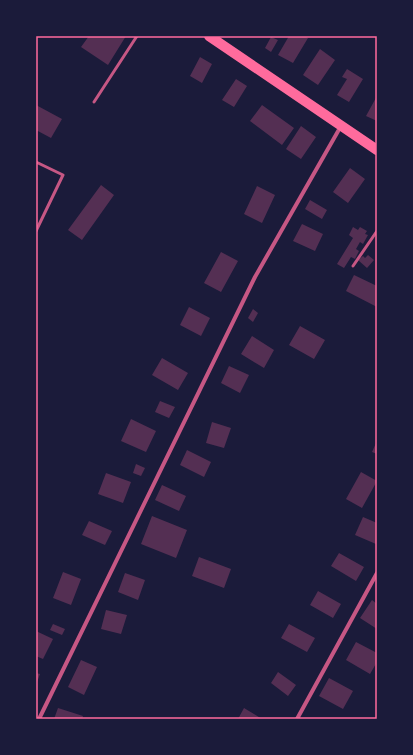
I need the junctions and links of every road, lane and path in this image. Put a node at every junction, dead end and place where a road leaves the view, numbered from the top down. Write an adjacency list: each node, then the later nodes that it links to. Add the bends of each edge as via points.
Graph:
1 (136, 36): 3 (lane)
2 (209, 36): 4 (main road)
3 (94, 102)
4 (341, 126): 5 (main road); 11 (street, via 255,277)
5 (377, 150)
6 (36, 162): 7 (lane, via 63,175)
7 (36, 231)
8 (377, 231): 9 (lane)
9 (353, 266)
10 (377, 573): 12 (street)
11 (39, 719)
12 (297, 719)

